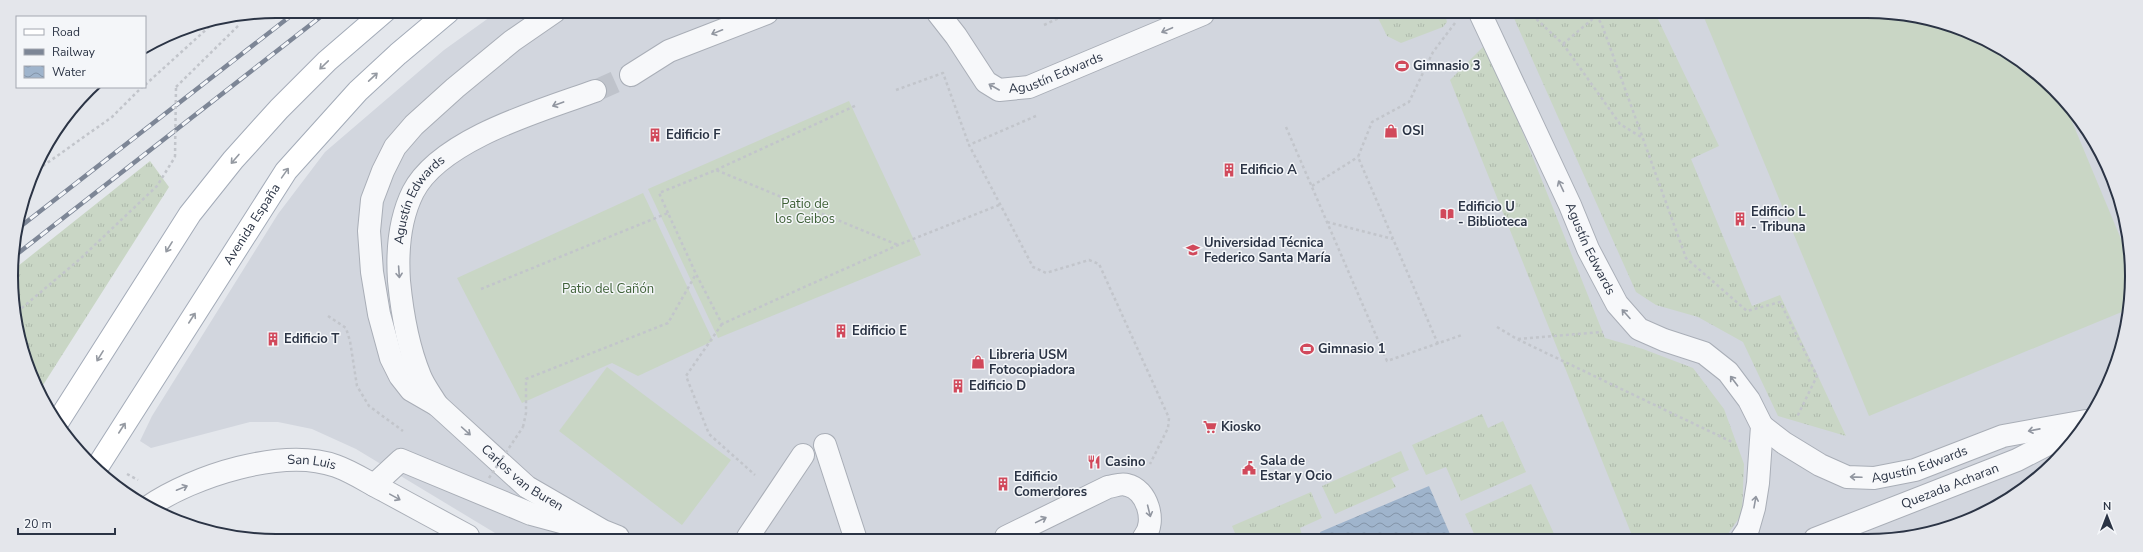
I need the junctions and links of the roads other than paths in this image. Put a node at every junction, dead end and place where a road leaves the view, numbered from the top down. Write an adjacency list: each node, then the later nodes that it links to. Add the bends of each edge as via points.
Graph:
1 (377, 18): 11 (main road, one-way to 11, via 279,109 233,160 200,202)
2 (441, 18): 17 (main road, Avenida España, one-way to 2, via 286,171 358,91)
3 (546, 18): 10 (street, via 455,88 414,125 396,147 372,200 369,232 372,272 379,314 391,358 411,390)
4 (752, 18): 8 (street, one-way to 8, via 669,51)
5 (942, 18): 6 (street, Agustín Edwards, one-way to 5, via 1029,87 999,90 986,82)
6 (1193, 18)
7 (1482, 18): 13 (street, Agustín Edwards, one-way to 7, via 1749,400 1728,372 1704,353 1664,340 1639,328 1617,304 1588,249)
8 (631, 75)
9 (595, 91): 10 (street, Agustín Edwards, one-way to 10, via 515,119 458,147 432,168 413,191 403,219 397,253 401,302 420,376)
10 (437, 405): 21 (street, Carlos van Buren, one-way to 21, via 527,487)
11 (60, 418)
12 (2080, 422): 13 (street, Agustín Edwards, one-way to 13, via 2003,436 1914,470 1874,478 1847,476 1820,465)
13 (1762, 426): 26 (street, one-way to 13, via 1754,508)
14 (2073, 432): 27 (street, Quezada Acharan, via 2017,460)
15 (825, 445): 23 (street)
16 (803, 454): 22 (street)
17 (100, 464)
18 (374, 485): 19 (street, San Luis, one-way to 18, via 167,494 218,473 251,465 296,459 335,466); 20 (street, San Luis, one-way to 20); 21 (street, via 401,460 531,514)
19 (154, 503)
20 (464, 534)
21 (611, 534)
22 (750, 534)
23 (854, 534)
24 (1012, 534): 25 (street, one-way to 25, via 1108,487 1120,484 1132,486 1148,506 1151,521)
25 (1147, 534)
26 (1745, 534)
27 (1828, 534)

